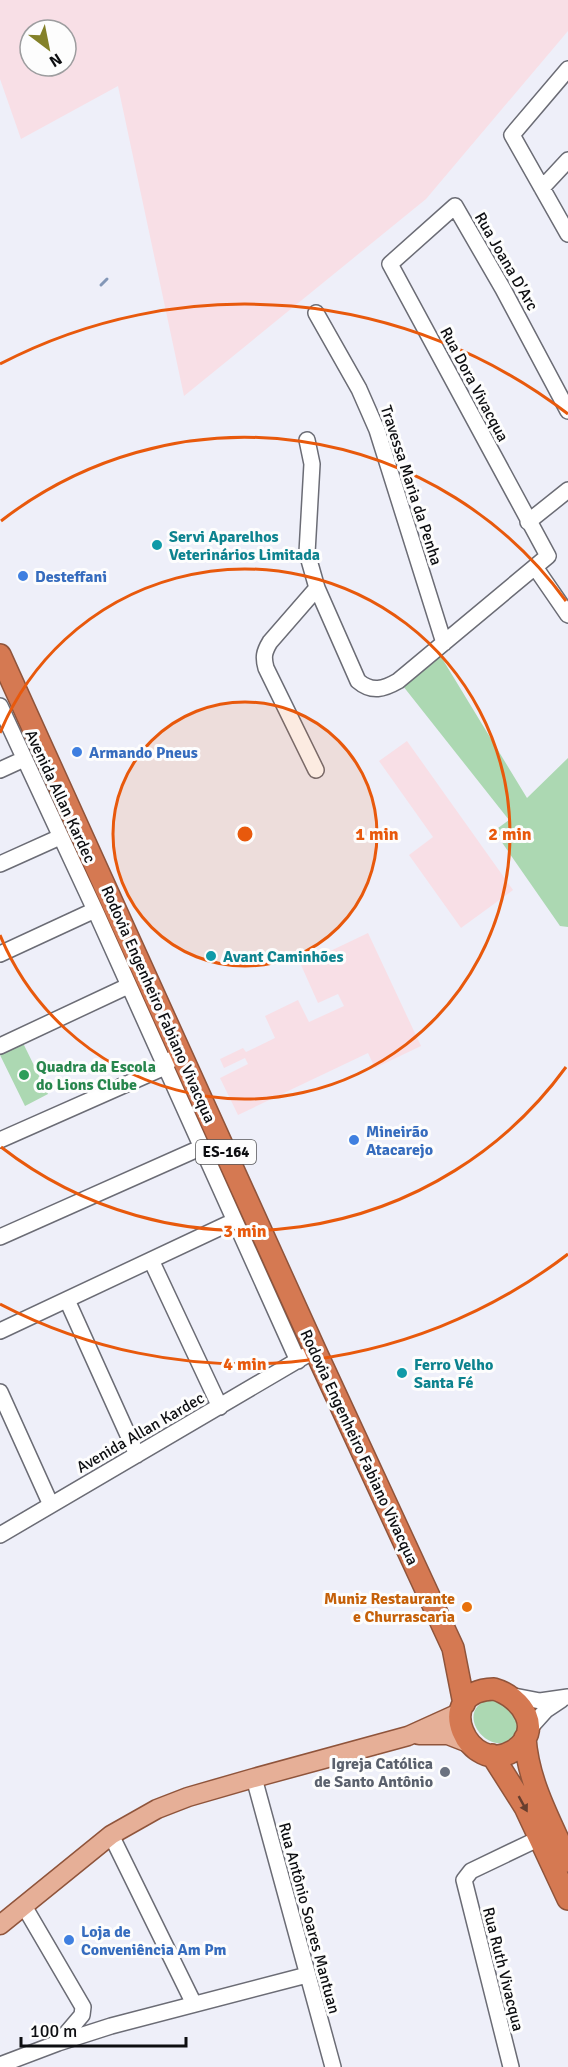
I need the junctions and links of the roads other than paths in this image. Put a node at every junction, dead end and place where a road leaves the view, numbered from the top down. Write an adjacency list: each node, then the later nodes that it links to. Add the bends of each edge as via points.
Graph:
1 (568, 69): 3 (street, via 512,135)
2 (568, 160): 3 (street)
3 (542, 188): 4 (street)
4 (568, 234)
5 (390, 264): 7 (street, Rua Joana D'Arc, via 455,206); 10 (street, Rua Dora Vivacqua)
6 (316, 313): 14 (street, Travessa Maria da Penha, via 377,430)
7 (568, 411)
8 (307, 440): 12 (street, via 312,464 307,553)
9 (568, 490): 10 (street)
10 (528, 522): 11 (street, Rua Dora Vivacqua, via 548,556)
11 (535, 567): 13 (street); 14 (street)
12 (317, 588): 14 (street, via 364,686 390,686); 19 (street, via 270,642 263,659)
13 (568, 615)
14 (444, 643)
15 (0, 655): 26 (highway, Rodovia Engenheiro Fabiano Vivacqua / ES-164)
16 (0, 706): 17 (street, Avenida Allan Kardec)
17 (24, 759): 18 (street); 20 (street, Avenida Allan Kardec)
18 (0, 770)
19 (316, 770)
20 (60, 837): 21 (street); 22 (street, Avenida Allan Kardec)
21 (0, 864)
22 (95, 910): 23 (street); 24 (street, Avenida Allan Kardec)
23 (0, 954)
24 (128, 986): 25 (street); 27 (street, Avenida Allan Kardec)
25 (0, 1046)
26 (179, 1049): 27 (street); 35 (highway, Rodovia Engenheiro Fabiano Vivacqua / ES-164)
27 (165, 1066): 28 (street); 29 (street, Avenida Allan Kardec)
28 (0, 1140)
29 (200, 1148): 30 (street, Avenida Allan Kardec); 31 (street)
30 (234, 1221): 32 (street); 35 (street, Avenida Allan Kardec)
31 (0, 1237)
32 (151, 1260): 33 (street); 37 (street)
33 (67, 1300): 34 (street); 38 (street)
34 (0, 1331)
35 (306, 1355): 37 (street, Avenida Allan Kardec); 41 (highway, Rodovia Engenheiro Fabiano Vivacqua / ES-164)
36 (0, 1392): 39 (street)
37 (220, 1407): 38 (street, Avenida Allan Kardec)
38 (136, 1455): 39 (street, Avenida Allan Kardec)
39 (51, 1505): 40 (street, Avenida Allan Kardec)
40 (0, 1535)
41 (453, 1648): 42 (highway, Rodovia Engenheiro Fabiano Vivacqua, via 470,1668); 44 (highway, Rodovia Engenheiro Fabiano Vivacqua)
42 (505, 1693): 43 (street, via 529,1701); 44 (highway, via 477,1692); 45 (highway, via 523,1707 528,1722)
43 (566, 1698): 45 (street, via 546,1710)
44 (463, 1708): 46 (main road); 47 (highway, via 460,1726)
45 (526, 1734): 48 (highway, via 515,1750); 52 (highway, via 526,1754 534,1785)
46 (408, 1736): 47 (main road, via 448,1735); 49 (main road)
47 (471, 1744): 48 (highway)
48 (492, 1755): 51 (highway, one-way to 51)
49 (254, 1778): 50 (main road, via 157,1809); 56 (street, Rua Antônio Soares Mantuan)
50 (111, 1835): 54 (main road); 57 (street)
51 (540, 1838): 53 (highway); 61 (street, Rua Ruth Vivacqua, via 471,1871 464,1880)
52 (568, 1861)
53 (568, 1899)
54 (24, 1906): 55 (main road); 58 (street, via 83,2007 82,2015)
55 (0, 1925)
56 (307, 1975): 57 (street); 60 (street, Rua Antônio Soares Mantuan)
57 (194, 2004): 58 (street)
58 (58, 2043): 59 (street)
59 (0, 2065)
60 (333, 2067)
61 (511, 2067)

